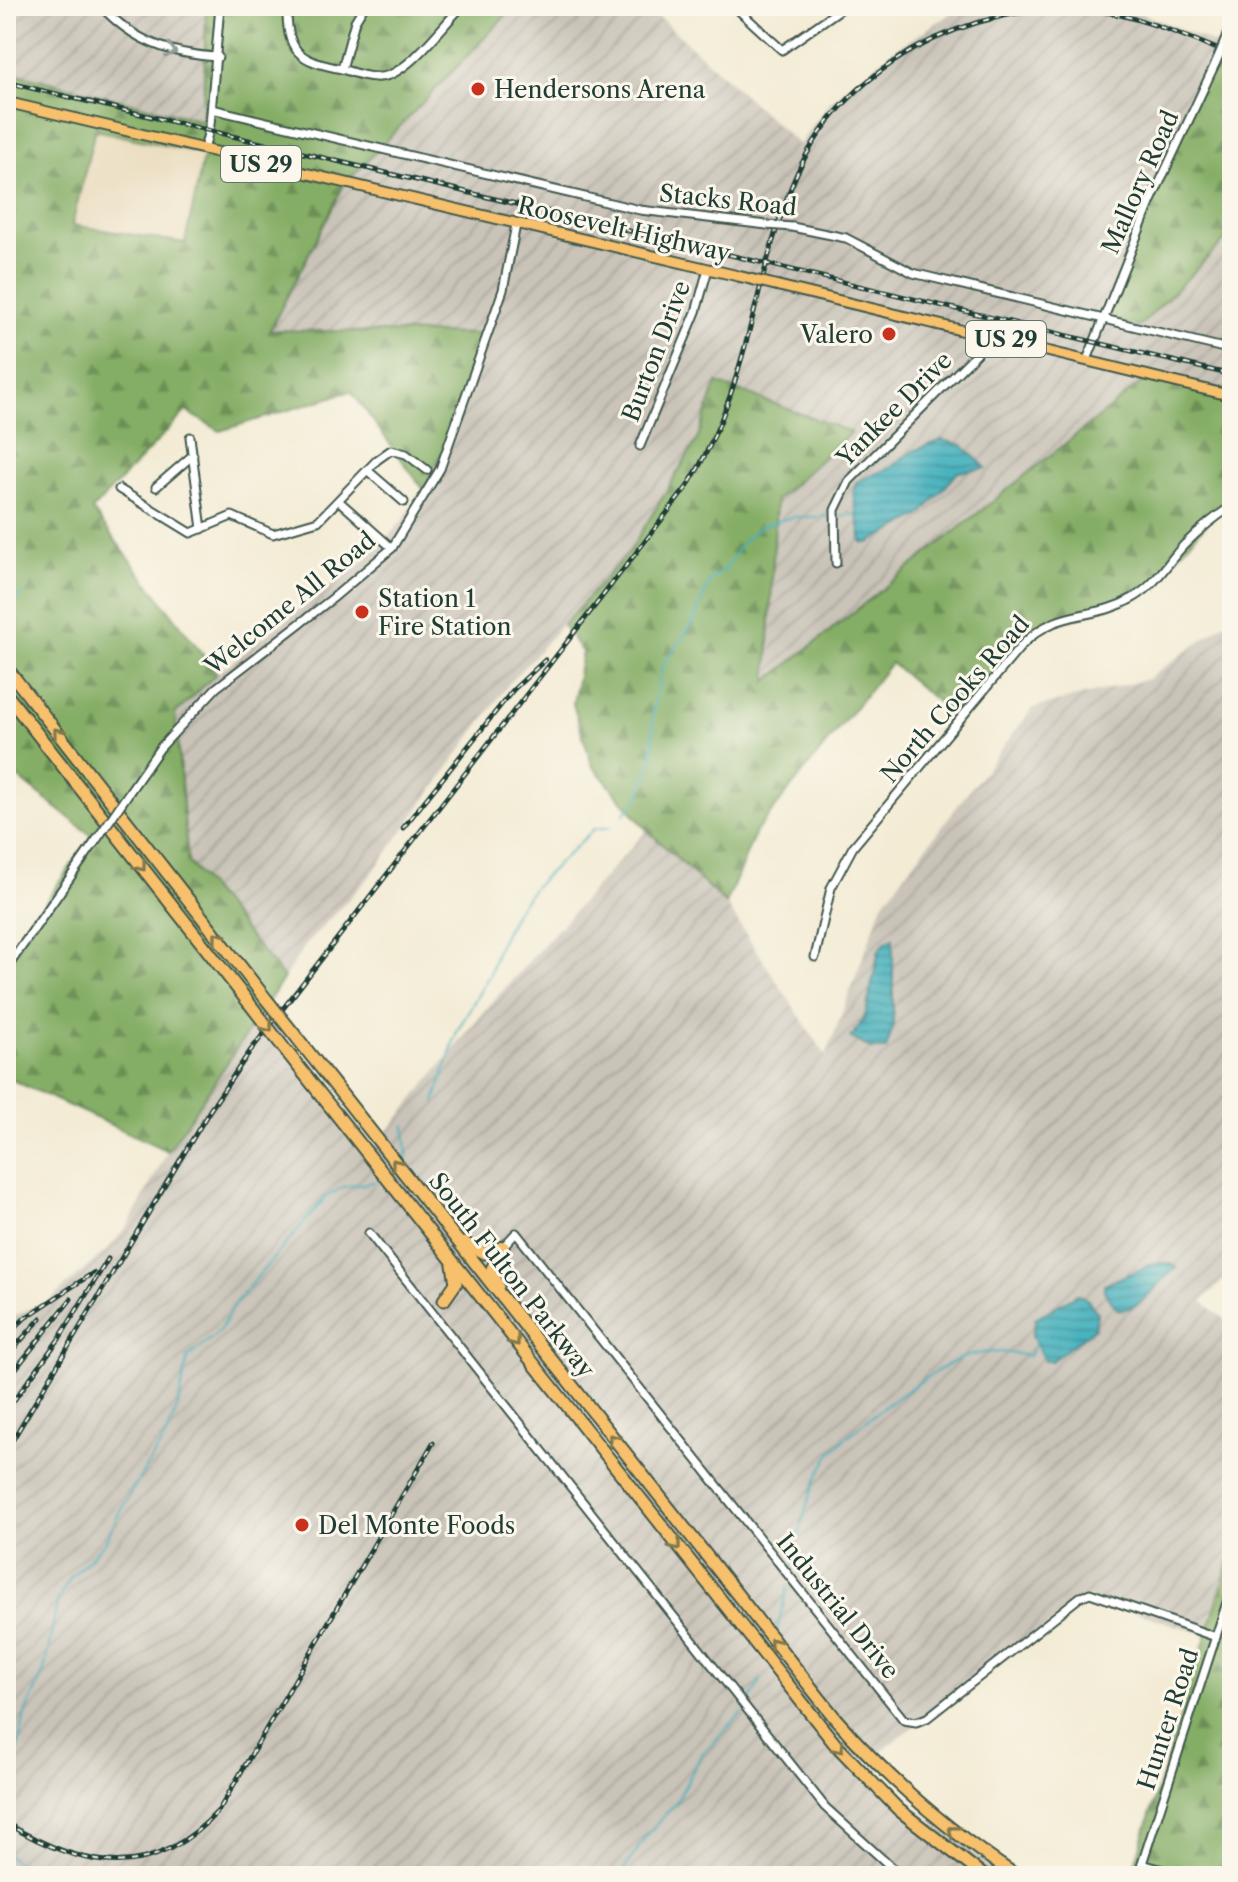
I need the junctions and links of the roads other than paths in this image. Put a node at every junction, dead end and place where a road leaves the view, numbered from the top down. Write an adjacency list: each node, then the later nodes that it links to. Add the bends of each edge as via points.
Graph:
1 (101, 6): 9 (street, one-way to 9, via 132,33 166,51)
2 (220, 6): 9 (street)
3 (287, 6): 10 (street, via 287,29 296,52)
4 (364, 6): 10 (street)
5 (462, 6): 10 (street, via 389,76 374,78)
6 (845, 6): 7 (street, via 782,50)
7 (738, 8)
8 (1232, 22): 16 (street, Mallory Road, bridge)
9 (218, 57): 12 (street)
10 (342, 69)
11 (6, 102): 13 (main road, Roosevelt Highway / US 29)
12 (212, 109): 13 (street); 16 (street, Stacks Road, bridge, via 640,210 846,238 913,273)
13 (204, 150): 14 (main road, Roosevelt Highway / US 29)
14 (516, 225): 15 (main road, Roosevelt Highway / US 29); 32 (street, Welcome All Road, via 501,298 440,469)
15 (708, 269): 17 (main road, Roosevelt Highway / US 29, bridge); 22 (street, Burton Drive, via 696,312)
16 (1103, 317): 18 (street, Stacks Road); 19 (street, Mallory Road)
17 (986, 334): 19 (main road, Roosevelt Highway / US 29); 33 (street, Yankee Drive, via 978,352 849,481 835,510)
18 (1232, 350)
19 (1087, 360): 20 (main road, Roosevelt Highway / US 29)
20 (1232, 396)
21 (190, 437): 23 (street)
22 (640, 446)
23 (193, 455): 26 (street); 31 (street)
24 (367, 470): 25 (street, via 391,450); 28 (street); 29 (street)
25 (427, 470)
26 (156, 487)
27 (119, 489): 31 (street, via 191,533)
28 (339, 501): 31 (street, via 318,521 273,534 232,516); 32 (street)
29 (404, 502)
30 (1232, 506): 36 (street, North Cooks Road, via 1183,546 1134,598 1051,621 1022,645 853,847 831,888)
31 (202, 529)
32 (392, 548): 37 (street, Welcome All Road, bridge, via 216,688 160,748)
33 (836, 563)
34 (6, 667): 38 (highway, South Fulton Parkway, one-way to 34, bridge)
35 (6, 694): 41 (highway, South Fulton Parkway, one-way to 41, bridge)
36 (815, 957)
37 (6, 969)
38 (449, 1231): 40 (highway, via 478,1252); 45 (highway, South Fulton Parkway)
39 (369, 1233): 44 (street)
40 (503, 1247): 45 (highway, via 493,1274); 47 (street, Industrial Drive, via 516,1233 904,1720 927,1718 1090,1593)
41 (451, 1259): 42 (highway, South Fulton Parkway); 43 (highway, via 456,1280)
42 (483, 1299): 43 (highway, via 465,1292); 50 (highway, South Fulton Parkway, one-way to 50, via 835,1744 899,1810)
43 (444, 1300): 44 (street)
44 (429, 1311): 49 (street, via 825,1807)
45 (512, 1311): 51 (highway, South Fulton Parkway, one-way to 45, via 932,1815 859,1746)
46 (1232, 1587): 47 (street, Hunter Road)
47 (1216, 1637): 48 (street, Hunter Road)
48 (1142, 1864): 52 (street, Hunter Road); 53 (street)
49 (901, 1876)
50 (984, 1876)
51 (1017, 1876)
52 (1138, 1876)
53 (1184, 1876)

